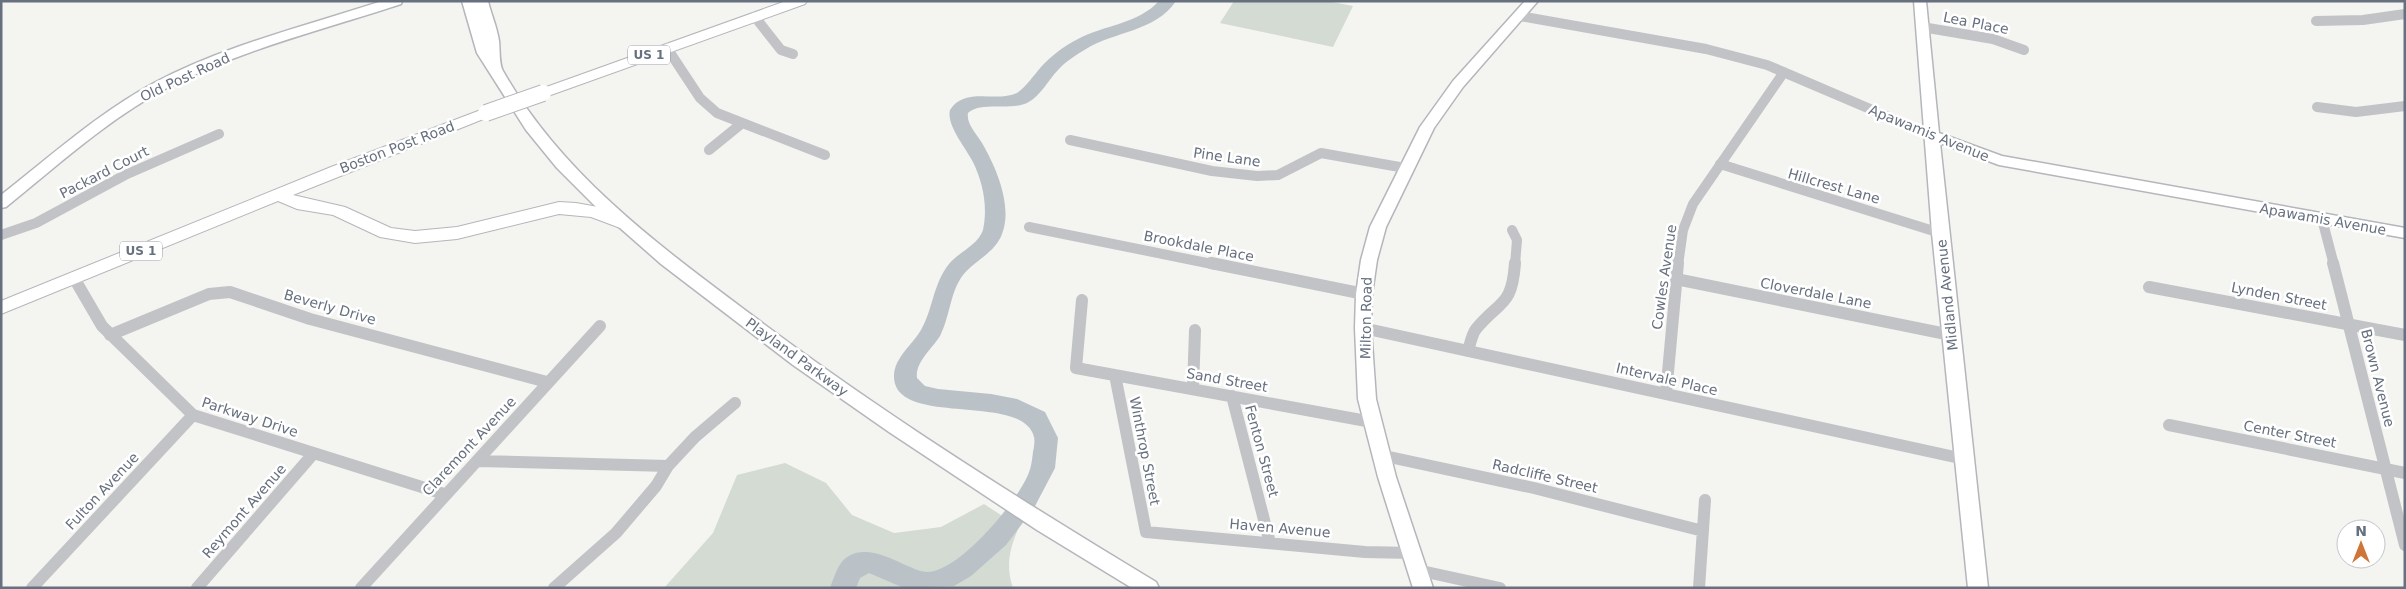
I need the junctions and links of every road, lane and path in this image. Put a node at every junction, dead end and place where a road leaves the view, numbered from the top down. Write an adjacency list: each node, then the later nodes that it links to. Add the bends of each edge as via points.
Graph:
1 (396, 1): 28 (street, Old Post Road, via 234,54 168,82 112,116)
2 (468, 1): 15 (street, Playland Parkway, via 479,42)
3 (481, 1): 15 (street, Playland Parkway)
4 (800, 1): 9 (main road, Boston Post Road / US 1)
5 (1532, 1): 8 (street, Milton Road)
6 (1920, 1): 11 (street, Midland Avenue)
7 (2405, 14): 10 (street, via 2363,20)
8 (1520, 16): 16 (street, Apawamis Avenue, via 1560,26 1722,52); 26 (street, Milton Road, via 1445,100)
9 (755, 17): 12 (main road, Boston Post Road / US 1); 14 (street, via 781,50)
10 (2316, 21)
11 (1922, 27): 13 (street, Lea Place, via 1993,39); 21 (street, Midland Avenue)
12 (667, 48): 19 (street, via 700,98 718,113); 27 (main road, Boston Post Road / US 1, bridge, via 486,113)
13 (2024, 50)
14 (793, 54)
15 (496, 68): 30 (street, Playland Parkway, via 520,111 545,145)
16 (1784, 72): 21 (street, Apawamis Avenue); 25 (street, Cowles Avenue)
17 (2405, 106): 18 (street, via 2356,112)
18 (2317, 107)
19 (741, 124): 23 (street); 24 (street)
20 (219, 134): 35 (street, Packard Court, via 117,178 36,223)
21 (1931, 135): 29 (street, Apawamis Avenue, via 1999,160); 33 (street, Midland Avenue)
22 (1070, 140): 26 (street, Pine Lane, via 1186,166 1257,176 1278,175 1321,153)
23 (710, 150)
24 (825, 155)
25 (1720, 164): 33 (street, Hillcrest Lane); 37 (street, Cowles Avenue, via 1693,204 1683,230)
26 (1405, 168): 39 (street, Milton Road, via 1375,235)
27 (280, 194): 30 (main road, via 296,203 341,212 384,233 410,237 453,234 559,208 596,212); 36 (main road, Boston Post Road / US 1)
28 (1, 203)
29 (2322, 219): 34 (street, Apawamis Avenue); 42 (street, Brown Avenue)
30 (623, 223): 78 (street, Playland Parkway, via 799,360 990,490)
31 (1029, 227): 39 (street, Brookdale Place)
32 (1512, 230): 49 (street, via 1517,240 1514,279 1508,300 1475,330)
33 (1940, 233): 47 (street, Midland Avenue)
34 (2405, 233)
35 (1, 235)
36 (74, 278): 41 (main road, Boston Post Road / US 1); 46 (street, Parkway Drive, via 95,316)
37 (1676, 280): 47 (street, Cloverdale Lane); 53 (street, Cowles Avenue)
38 (2149, 287): 42 (street, Lynden Street)
39 (1364, 294): 44 (street, Milton Road)
40 (1082, 300): 50 (street, Sand Street, via 1076,368)
41 (1, 308)
42 (2350, 325): 48 (street, Lynden Street); 64 (street, Brown Avenue)
43 (600, 326): 51 (street, Claremont Avenue)
44 (1363, 328): 49 (street, Intervale Place); 57 (street, Milton Road)
45 (1195, 330): 52 (street)
46 (110, 335): 51 (street, Beverly Drive, via 209,294 230,292 310,319); 56 (street, Parkway Drive)
47 (1951, 335): 61 (street, Midland Avenue)
48 (2405, 335)
49 (1468, 351): 53 (street, Intervale Place)
50 (1115, 375): 52 (street, Sand Street); 69 (street, Winthrop Street)
51 (547, 382): 62 (street, Claremont Avenue)
52 (1193, 389): 54 (street, Sand Street)
53 (1666, 394): 61 (street, Intervale Place)
54 (1232, 396): 57 (street, Sand Street); 70 (street, Fenton Street)
55 (735, 403): 63 (street, via 695,437)
56 (193, 415): 59 (street, Parkway Drive); 74 (street, Fulton Avenue)
57 (1372, 422): 60 (street, Milton Road)
58 (2169, 426): 64 (street, Center Street)
59 (313, 454): 66 (street, Parkway Drive); 75 (street, Reymont Avenue)
60 (1380, 455): 68 (street, Radcliffe Street, via 1534,488); 72 (street, Milton Road)
61 (1964, 459): 82 (street, Midland Avenue)
62 (479, 460): 63 (street); 66 (street, Claremont Avenue)
63 (668, 466): 77 (street, via 656,486 616,533)
64 (2386, 469): 65 (street, Center Street); 71 (street, Brown Avenue)
65 (2405, 473)
66 (444, 494): 76 (street, Claremont Avenue)
67 (1705, 500): 68 (street)
68 (1703, 531): 81 (street)
69 (1146, 532): 70 (street, Haven Avenue)
70 (1270, 543): 72 (street, Haven Avenue)
71 (2405, 545)
72 (1411, 553): 73 (street, Milton Road)
73 (1417, 570): 79 (street, Milton Road); 80 (street)
74 (32, 588)
75 (197, 588)
76 (361, 588)
77 (554, 588)
78 (1149, 588)
79 (1423, 588)
80 (1500, 588)
81 (1699, 588)
82 (1978, 588)

